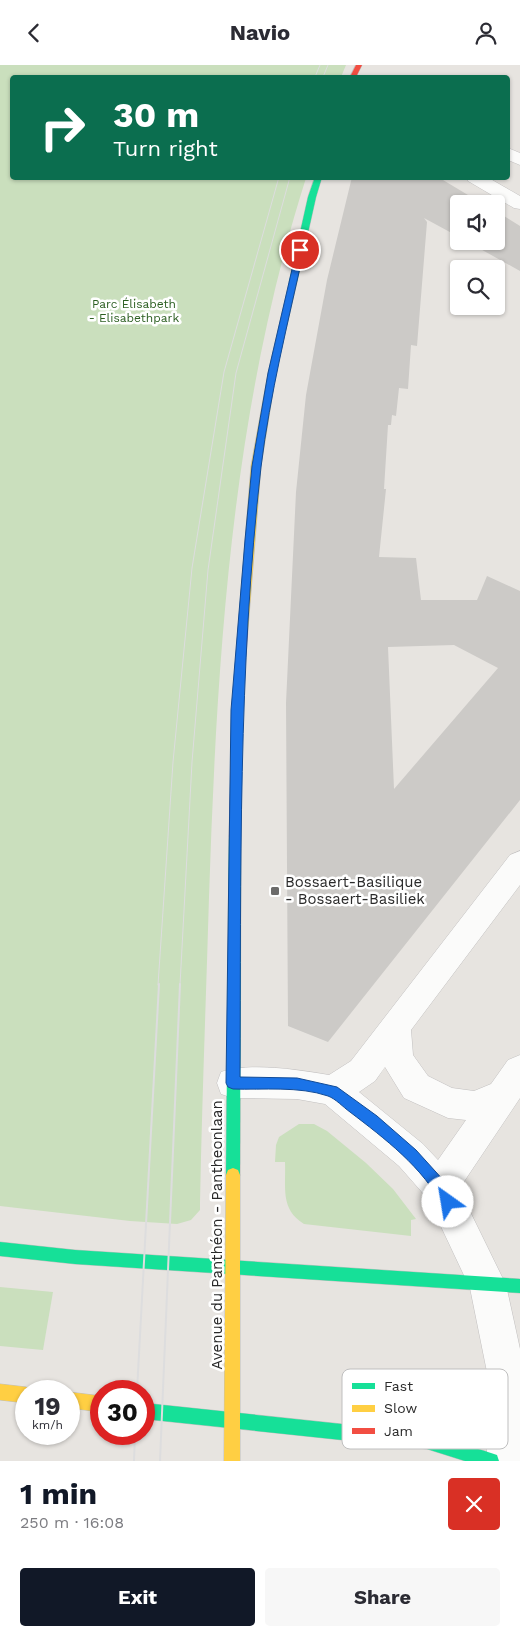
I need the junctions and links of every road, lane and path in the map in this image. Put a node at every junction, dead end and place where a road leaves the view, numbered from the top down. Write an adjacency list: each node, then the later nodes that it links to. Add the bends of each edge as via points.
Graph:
1 (318, 180): 7 (main road, Avenue du Panthéon - Pantheonlaan, via 272,373 256,466 237,710)
2 (479, 180): 3 (street)
3 (520, 204)
4 (520, 863): 5 (street)
5 (394, 1027): 6 (street, via 397,1059 416,1087 448,1103 474,1106); 8 (street, via 363,1071)
6 (511, 1082): 9 (street)
7 (233, 1083): 8 (street, via 297,1084); 11 (main road, Avenue du Panthéon - Pantheonlaan)
8 (333, 1091): 9 (street, via 411,1155)
9 (440, 1187): 12 (street)
10 (0, 1249): 11 (main road)
11 (232, 1267): 12 (main road); 17 (main road, Avenue du Panthéon - Pantheonlaan)
12 (504, 1286): 13 (street)
13 (506, 1369)
14 (0, 1392): 15 (main road)
15 (15, 1394)
16 (155, 1412): 17 (main road)
17 (232, 1421): 18 (main road); 20 (main road, Avenue du Panthéon - Pantheonlaan)
18 (342, 1432)
19 (452, 1449): 21 (main road)
20 (232, 1461)
21 (490, 1461)

